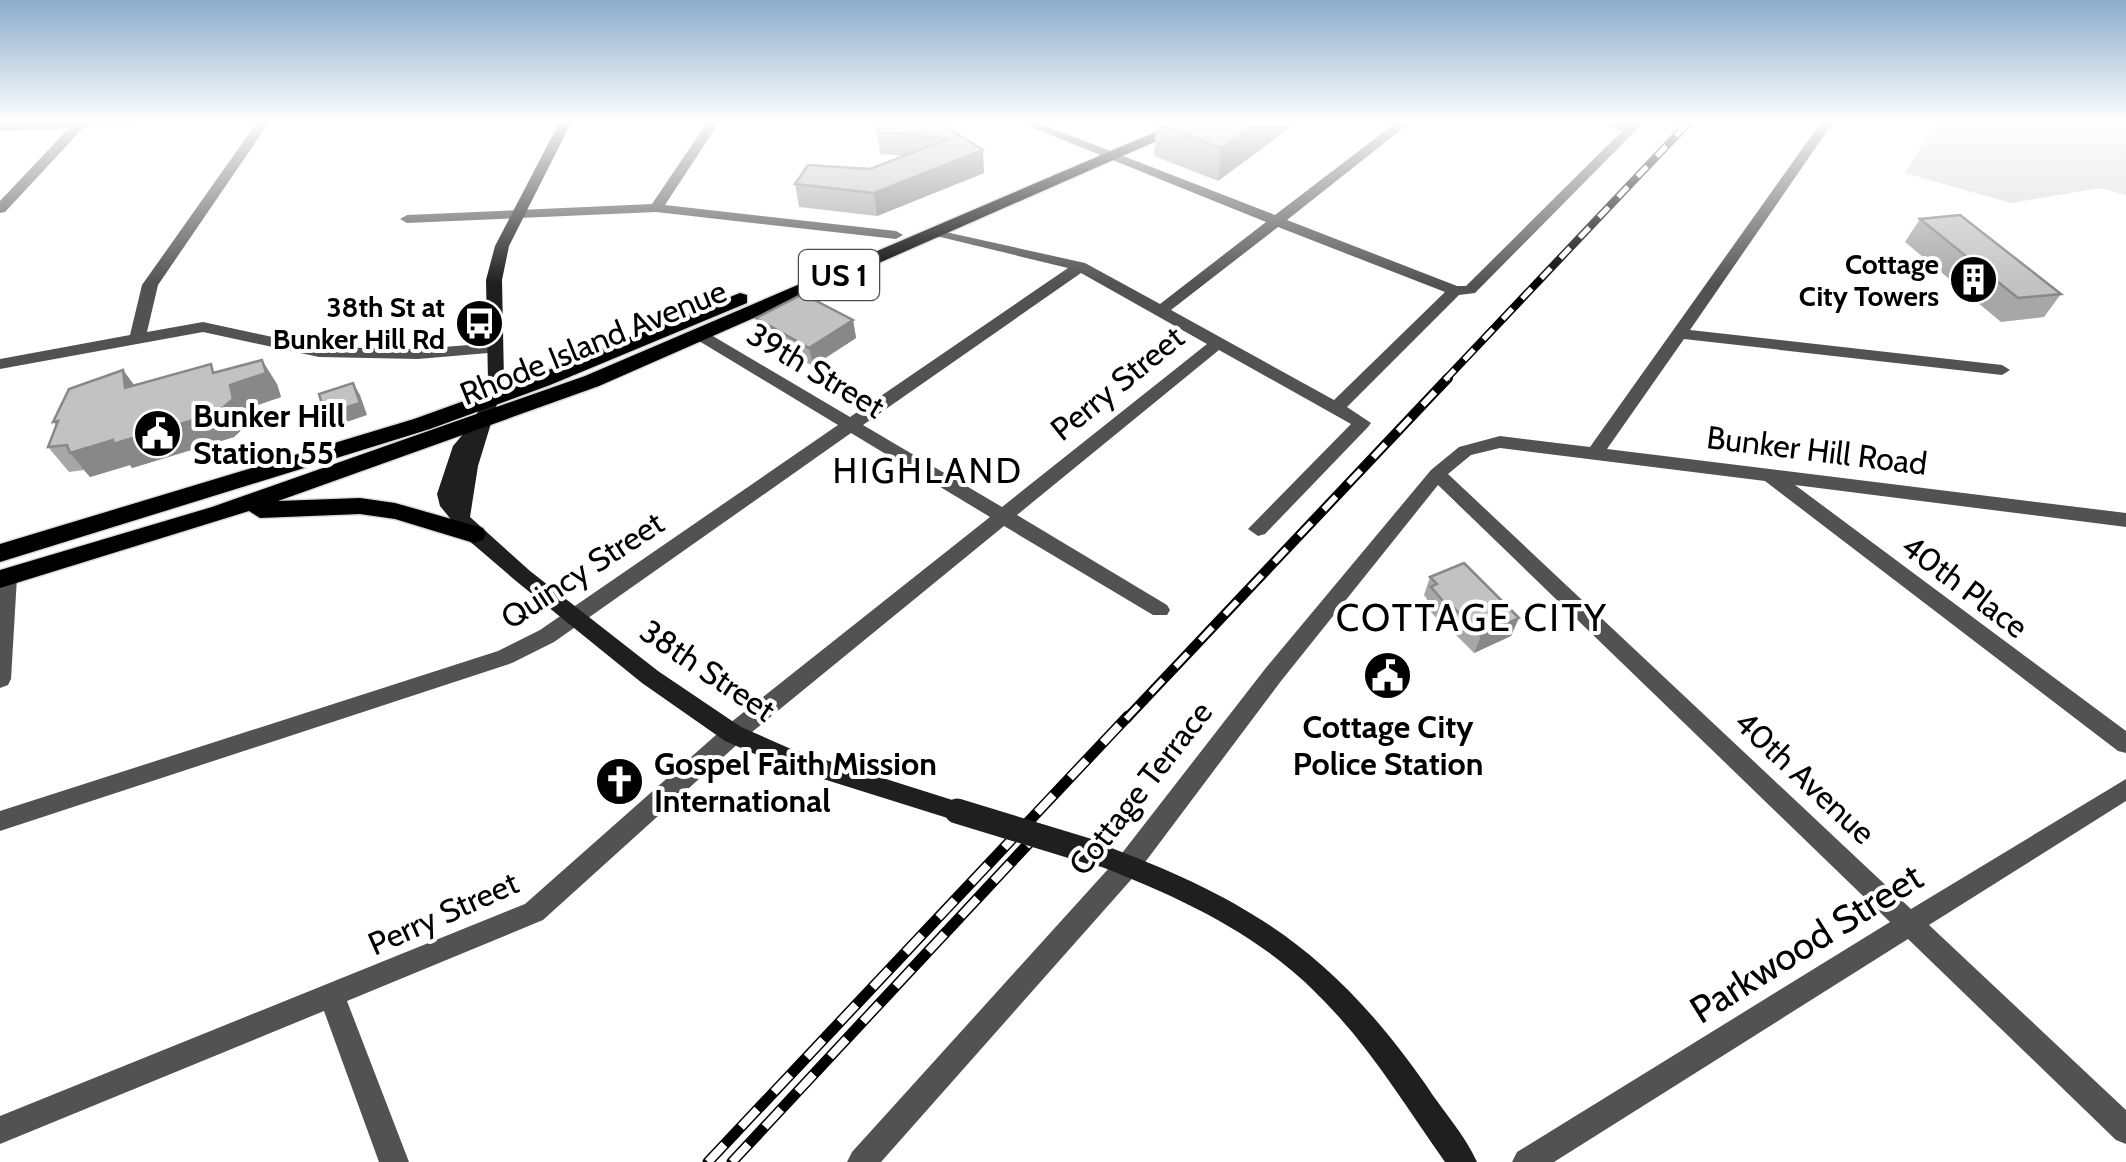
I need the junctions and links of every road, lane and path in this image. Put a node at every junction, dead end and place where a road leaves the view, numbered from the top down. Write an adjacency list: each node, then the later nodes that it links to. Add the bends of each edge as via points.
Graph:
1 (33, 175): 12 (street)
2 (226, 175): 23 (street, via 150,285)
3 (540, 175): 13 (main road)
4 (678, 175): 11 (street)
5 (1031, 175): 17 (main road, Rhode Island Avenue / US 1)
6 (1068, 175): 16 (main road, Rhode Island Avenue / US 1)
7 (1159, 175): 15 (street)
8 (1337, 175): 15 (street)
9 (1584, 175): 19 (street, via 1470,290)
10 (1790, 175): 21 (street)
11 (656, 208): 13 (street); 17 (street)
12 (0, 210)
13 (520, 217): 14 (street); 25 (main road, via 502,246 494,280)
14 (406, 220)
15 (1277, 223): 19 (street); 20 (street)
16 (937, 232): 18 (street); 22 (main road, Rhode Island Avenue / US 1)
17 (896, 235): 28 (main road, Rhode Island Avenue / US 1)
18 (1080, 266): 20 (street); 31 (street, Quincy Street)
19 (1456, 291): 29 (street)
20 (1163, 310): 24 (street)
21 (1680, 334): 27 (street); 33 (street)
22 (700, 335): 30 (main road, Rhode Island Avenue / US 1); 31 (street, 39th Street)
23 (138, 336): 25 (street, via 203,327 319,352); 26 (street)
24 (1218, 343): 29 (street); 37 (street, Perry Street)
25 (494, 348): 28 (main road)
26 (0, 364)
27 (2002, 370)
28 (493, 398): 30 (main road); 41 (main road, Rhode Island Avenue / US 1)
29 (1336, 408): 40 (street, via 1362,423)
30 (482, 423): 36 (main road, Rhode Island Avenue / US 1); 39 (main road, via 462,446 446,494)
31 (852, 427): 37 (street, 39th Street); 43 (street, Quincy Street)
32 (1500, 442): 33 (street, Bunker Hill Road); 34 (street, Cottage Terrace, via 1465,451)
33 (1597, 452): 35 (street, Bunker Hill Road)
34 (1437, 474): 49 (street, Cottage Terrace); 50 (street, 40th Avenue)
35 (1768, 474): 38 (street, Bunker Hill Road); 46 (street, 40th Place)
36 (220, 513): 39 (main road, via 360,506); 41 (main road, Rhode Island Avenue / US 1)
37 (1004, 518): 42 (street, 39th Street); 45 (street, Perry Street)
38 (2126, 520)
39 (468, 525): 43 (main road, 38th Street)
40 (1258, 529)
41 (2, 570): 44 (street)
42 (1160, 610)
43 (578, 616): 45 (main road, 38th Street); 48 (street, Quincy Street, via 506,657)
44 (0, 679)
45 (733, 734): 49 (main road, 38th Street, bridge); 51 (street, Perry Street, via 534,912)
46 (2126, 744)
47 (2126, 789): 50 (street, Parkwood Street)
48 (0, 821)
49 (1128, 865): 55 (street, Cottage Terrace); 56 (main road, 38th Street, via 1256,927 1312,974 1358,1018)
50 (1911, 922): 53 (street, 40th Avenue); 57 (street, Parkwood Street)
51 (332, 997): 52 (street, Perry Street); 54 (street)
52 (0, 1130)
53 (2126, 1130)
54 (394, 1162)
55 (862, 1162)
56 (1462, 1162)
57 (1527, 1162)

